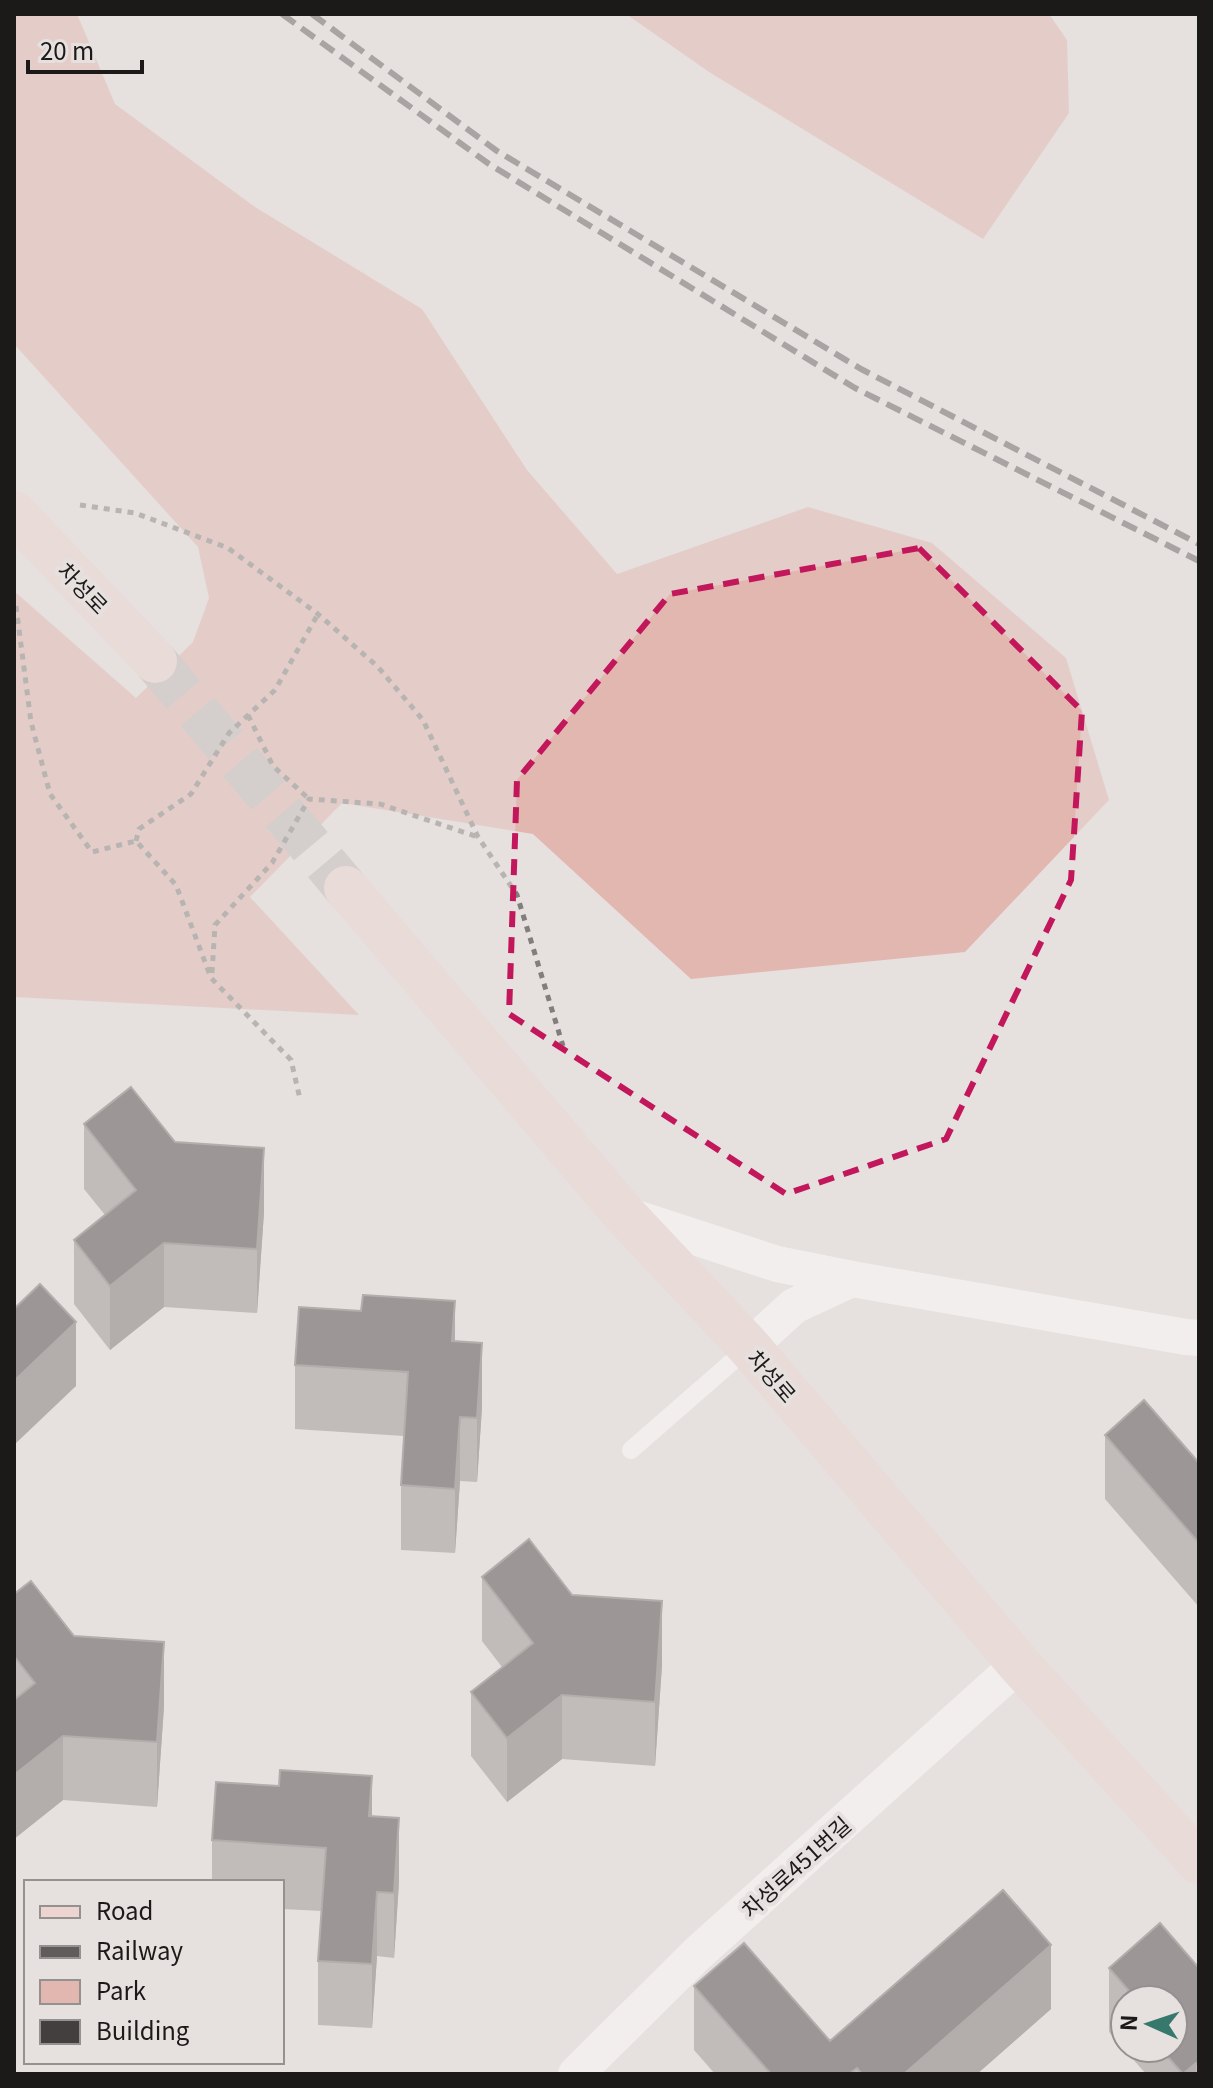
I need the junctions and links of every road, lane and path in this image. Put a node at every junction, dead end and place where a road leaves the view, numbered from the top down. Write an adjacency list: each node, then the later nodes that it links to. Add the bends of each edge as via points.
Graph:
1 (80, 505): 4 (path, via 135,513 228,548)
2 (14, 513): 5 (main road, 차성로)
3 (16, 606): 9 (path, via 31,722 50,794 92,852)
4 (318, 614): 6 (path, via 275,690); 8 (path, via 378,667 423,720)
5 (155, 661)
6 (248, 715): 7 (path, via 273,766); 9 (path, via 229,733 191,794 139,829)
7 (309, 799): 8 (path, via 380,804); 11 (path, via 272,863 215,925)
8 (478, 837): 12 (path, via 517,895)
9 (136, 841): 11 (path, via 176,885)
10 (346, 888): 14 (main road, 차성로)
11 (211, 978): 13 (path, via 291,1060)
12 (563, 1046)
13 (300, 1099)
14 (624, 1214): 15 (street, via 777,1264); 17 (main road, 차성로)
15 (852, 1279): 16 (street); 17 (street, via 794,1306)
16 (1199, 1338)
17 (749, 1347): 18 (lane); 19 (main road, 차성로)
18 (631, 1450)
19 (1019, 1664): 20 (main road, 차성로); 21 (street, 차성로451번길, via 697,1954)
20 (1199, 1862)
21 (576, 2074)

